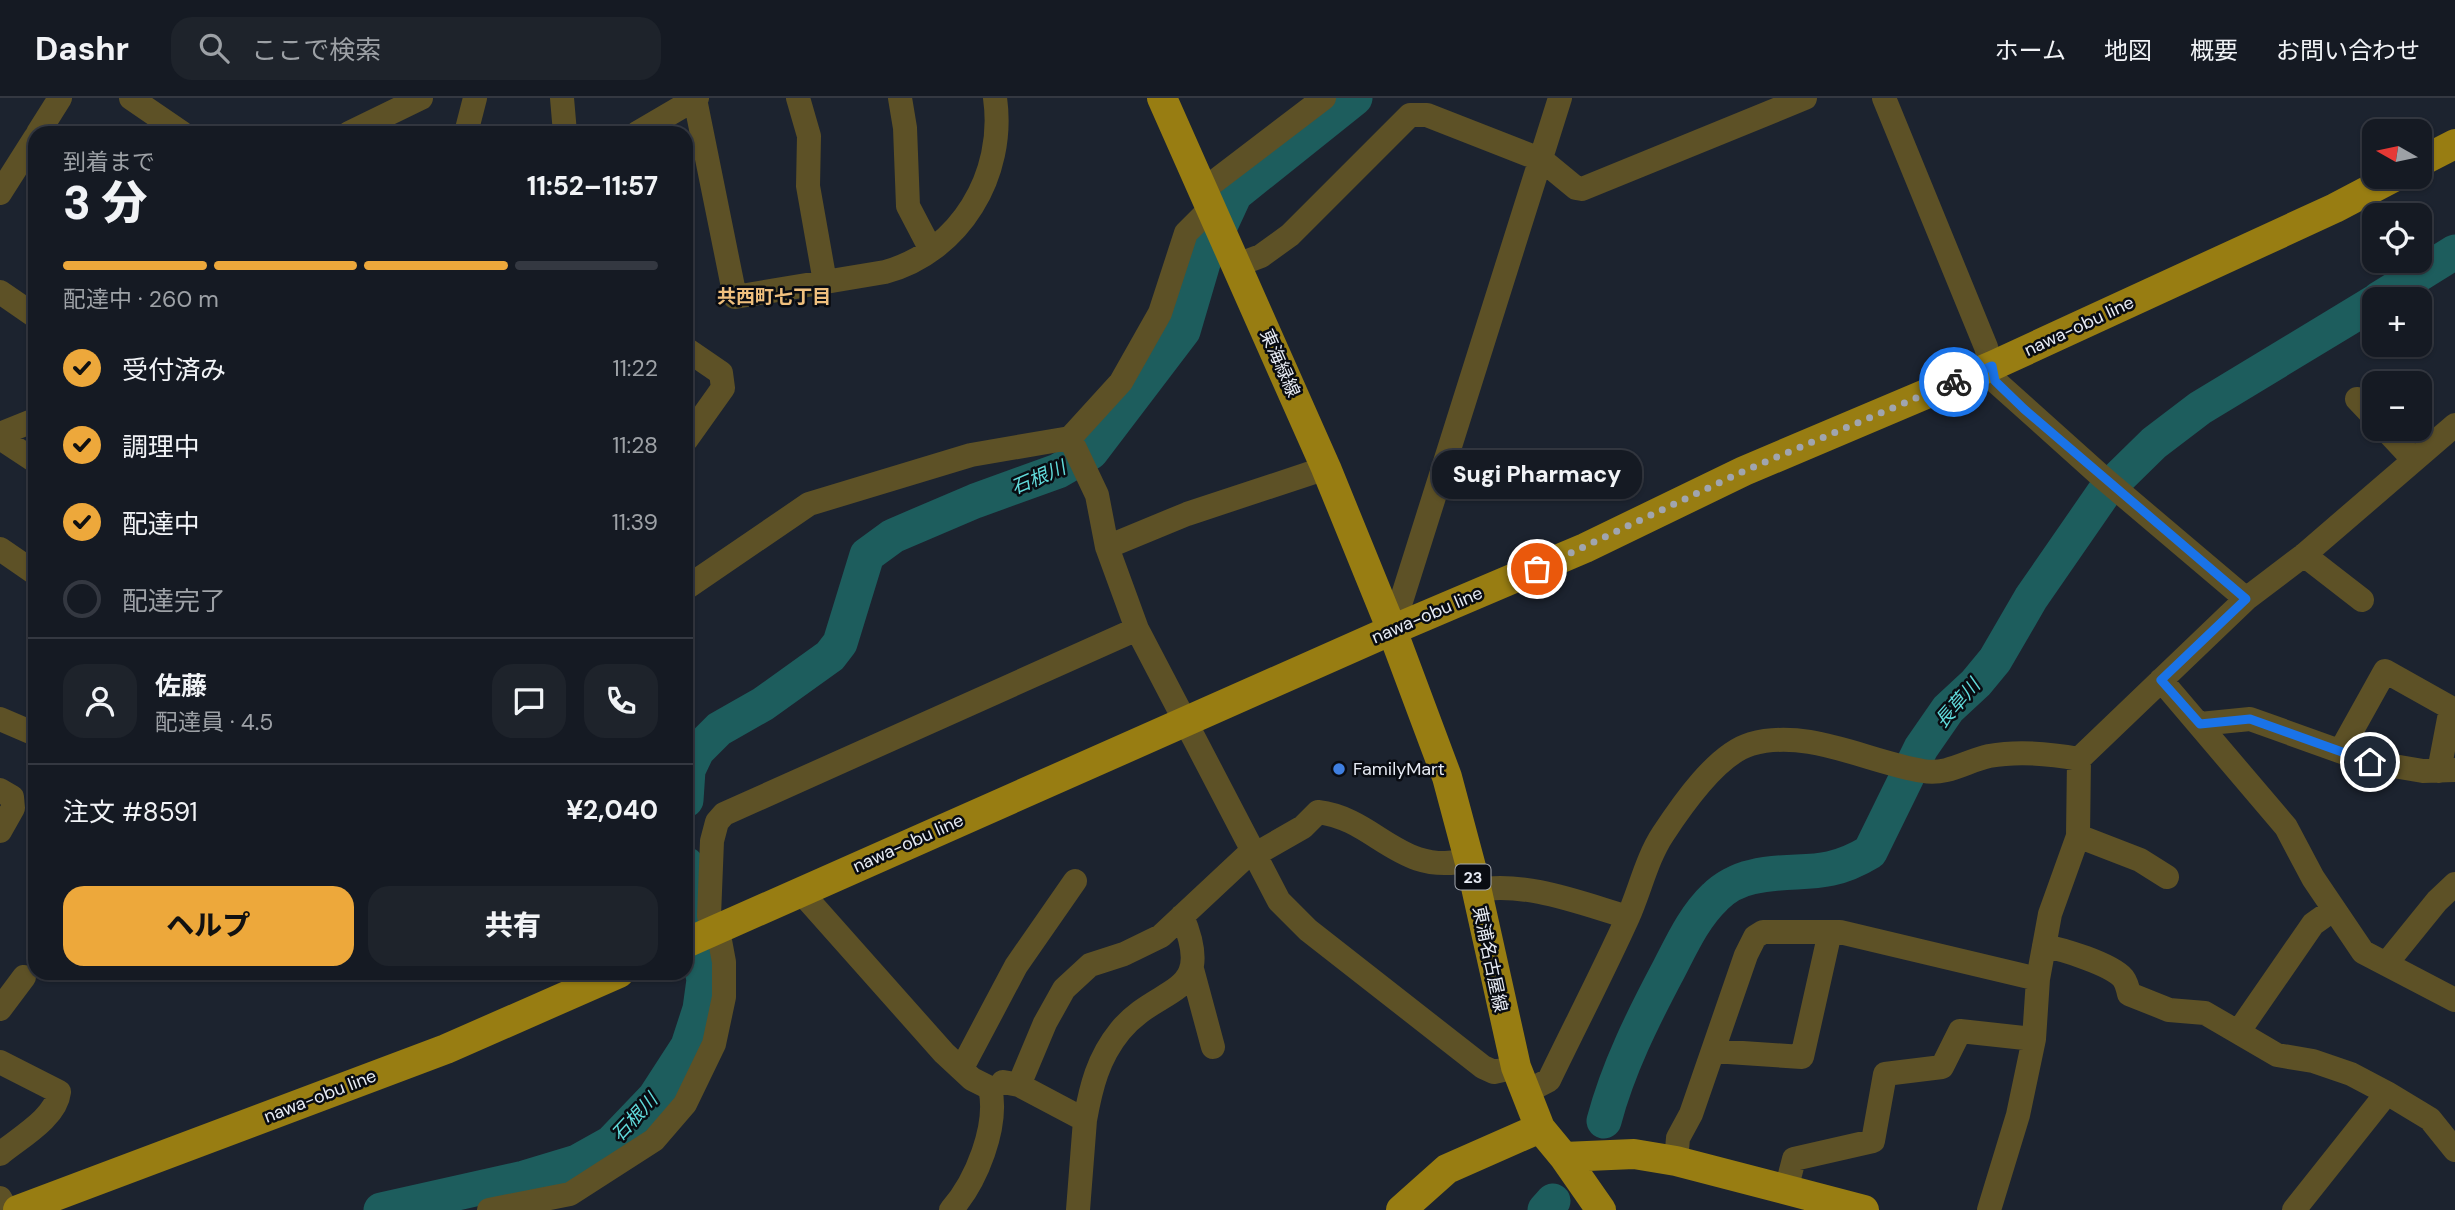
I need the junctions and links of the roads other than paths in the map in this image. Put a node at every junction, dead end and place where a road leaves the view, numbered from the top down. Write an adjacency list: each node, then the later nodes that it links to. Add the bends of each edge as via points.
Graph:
1 (60, 98): 15 (street)
2 (131, 98): 16 (street)
3 (421, 98): 17 (street)
4 (475, 98): 18 (street)
5 (562, 98): 19 (street)
6 (798, 98): 30 (street, via 809,136 808,186)
7 (900, 98): 28 (street, via 908,206)
8 (995, 98): 28 (street, via 999,121 996,150 986,184 952,233)
9 (1162, 98): 27 (main road, 東海緑線)
10 (1324, 98): 27 (street)
11 (1560, 98): 23 (street)
12 (1805, 98): 23 (street, via 1582,189)
13 (1884, 98): 34 (street)
14 (696, 99): 20 (street); 30 (street, via 735,296)
15 (42, 126)
16 (172, 126)
17 (363, 126)
18 (468, 126)
19 (564, 126)
20 (649, 126)
21 (2455, 144): 22 (main road)
22 (2432, 156)
23 (1542, 160): 29 (street, via 1427,115 1410,115 1290,235 1261,256); 54 (street)
24 (27, 169): 26 (street)
25 (2371, 189): 34 (main road, nawa-obu line)
26 (0, 193)
27 (1208, 204): 29 (main road, 東海緑線); 41 (street, via 1186,233 1160,313 1121,382)
28 (931, 250): 30 (street, via 907,266)
29 (1234, 258): 45 (main road, 東海緑線)
30 (825, 282)
31 (0, 292): 32 (street)
32 (28, 311)
33 (693, 354): 39 (street, via 721,373 723,388)
34 (1992, 366): 51 (street, via 1995,381); 54 (main road, nawa-obu line, via 1744,471 1585,548)
35 (2357, 399): 36 (street)
36 (2362, 404)
37 (28, 422): 40 (street)
38 (2455, 425): 44 (street)
39 (693, 430)
40 (0, 436): 43 (street)
41 (1070, 438): 46 (street, via 1097,495); 50 (street, via 971,455 809,504)
42 (2396, 441): 44 (street)
43 (28, 456)
44 (2413, 459): 48 (street)
45 (1326, 468): 46 (street, via 1187,514); 54 (main road, 東海緑線)
46 (1107, 547): 53 (street)
47 (0, 549): 49 (street)
48 (2304, 555): 51 (street); 52 (street)
49 (28, 567)
50 (693, 582)
51 (2246, 599): 55 (street)
52 (2362, 600)
53 (1137, 629): 57 (street); 77 (street, via 723,814 712,841 709,916)
54 (1392, 630): 57 (main road, nawa-obu line); 67 (main road, 東浦名古屋線 / 23, via 1447,777)
55 (2161, 680): 58 (street); 61 (street)
56 (0, 719): 59 (street)
57 (1187, 721): 66 (street); 72 (main road, nawa-obu line)
58 (2200, 724): 60 (street, via 2250,719); 73 (street, via 2286,827)
59 (28, 731)
60 (2341, 750): 62 (street, via 2370,762); 62 (street, via 2385,671 2451,708)
61 (2079, 759): 65 (street); 75 (street, via 1989,756 1945,772 1924,772 1806,741 1750,744 1725,759 1661,836)
62 (2447, 770)
63 (0, 790): 64 (street, via 12,797 13,808)
64 (0, 831)
65 (2078, 836): 68 (street, via 2140,860); 78 (street, via 2050,914)
66 (1255, 852): 67 (street, via 1303,827 1318,812 1338,816 1415,860 1446,866); 74 (street); 92 (street, via 1279,901 1308,929 1483,1067)
67 (1469, 860): 71 (main road, 東浦名古屋線 / 23)
68 (2167, 877)
69 (1075, 881): 91 (street, via 1016,967)
70 (2455, 884): 79 (street)
71 (1476, 890): 75 (street, via 1498,886); 92 (main road, 東浦名古屋線 / 23)
72 (800, 891): 77 (main road, nawa-obu line); 91 (street)
73 (2334, 909): 84 (street, via 2363,952); 86 (street, via 2313,924)
74 (1182, 916): 80 (street, via 1192,948); 93 (street, via 1153,941 1090,964 1064,989)
75 (1628, 916): 92 (street, via 1549,1080)
76 (1830, 932): 82 (street); 89 (street, via 1763,932 1755,937); 89 (street, via 1802,1057)
77 (703, 936): 104 (street, via 724,961 724,997 714,1044 685,1104 654,1140)
78 (2044, 946): 82 (street); 86 (street, via 2111,970 2123,978 2129,993 2169,1010 2205,1013)
79 (2390, 959)
80 (1192, 969): 88 (street); 96 (street, via 1178,989 1139,1012 1109,1046 1095,1075)
81 (24, 977): 85 (street)
82 (2038, 979): 87 (street)
83 (602, 980): 107 (main road, nawa-obu line, via 446,1049)
84 (2455, 1000)
85 (0, 1009)
86 (2239, 1031): 95 (street, via 2277,1055 2351,1074)
87 (2034, 1039): 102 (street, via 1959,1031 1942,1067 1885,1074 1873,1141 1794,1159); 113 (street, via 2018,1115)
88 (1213, 1046)
89 (1713, 1051): 101 (street, via 1678,1138)
90 (0, 1062): 99 (street, via 59,1092 49,1113)
91 (962, 1068): 94 (street)
92 (1521, 1079): 97 (main road, 東浦名古屋線 / 23)
93 (1018, 1085): 94 (street, via 1001,1082); 96 (street)
94 (990, 1088): 109 (street, via 993,1101 981,1163)
95 (2387, 1093): 98 (street, via 2430,1119); 114 (street)
96 (1085, 1120): 110 (street)
97 (1540, 1128): 100 (main road, 23); 111 (main road, via 1447,1169)
98 (2455, 1150)
99 (0, 1154)
100 (1564, 1157): 101 (main road, via 1634,1154); 112 (main road)
101 (1676, 1161): 102 (main road)
102 (1786, 1190): 105 (main road)
103 (0, 1198): 106 (street)
104 (574, 1202): 108 (street)
105 (1854, 1209)
106 (7, 1210)
107 (18, 1210)
108 (489, 1210)
109 (951, 1210)
110 (1078, 1210)
111 (1401, 1210)
112 (1601, 1210)
113 (1989, 1210)
114 (2294, 1210)

